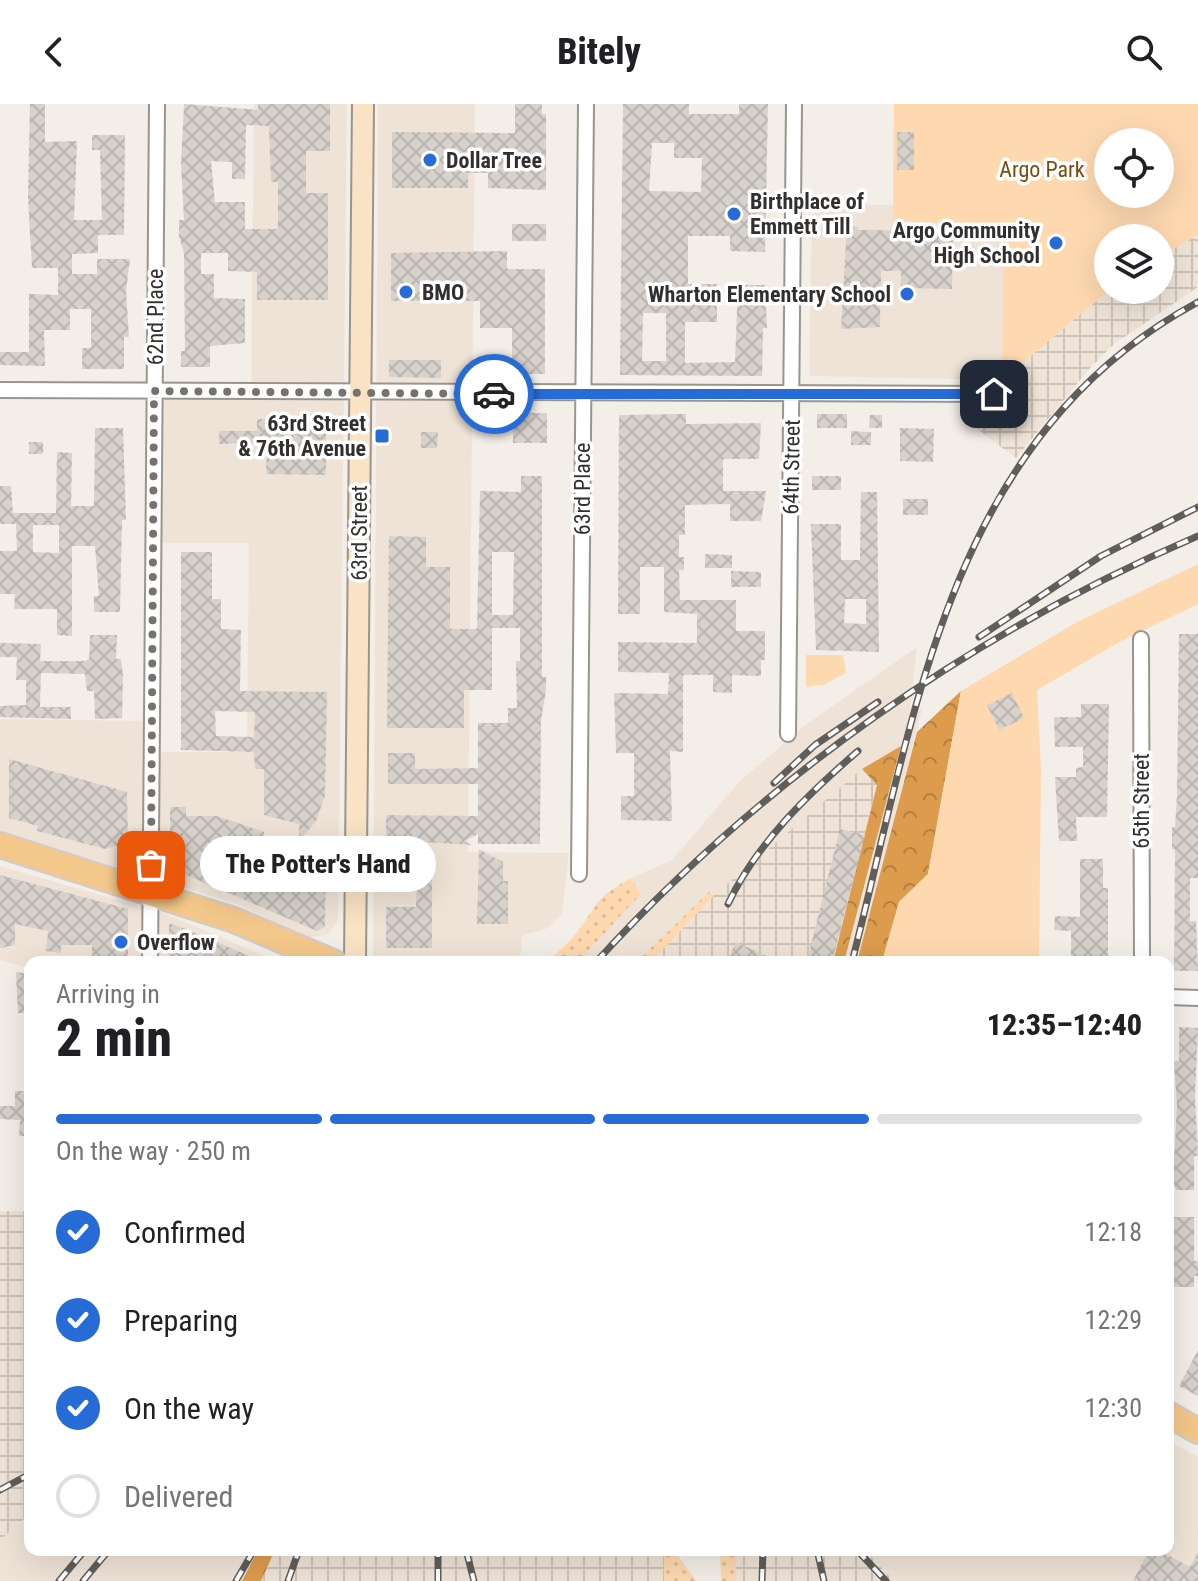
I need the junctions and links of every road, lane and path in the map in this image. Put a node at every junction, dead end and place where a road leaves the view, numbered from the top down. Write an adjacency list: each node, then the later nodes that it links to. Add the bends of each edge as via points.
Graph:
1 (157, 104): 6 (street, 62nd Place)
2 (363, 104): 7 (main road, 63rd Street)
3 (586, 104): 8 (street, 63rd Place)
4 (794, 104): 9 (street, 64th Street)
5 (0, 390): 6 (street)
6 (154, 391): 7 (street); 15 (street, 62nd Place)
7 (360, 394): 8 (street); 18 (main road, 63rd Street)
8 (583, 394): 9 (street); 14 (street, 63rd Place)
9 (791, 394): 10 (street); 12 (street, 64th Street)
10 (994, 394)
11 (1141, 639): 19 (street, 65th Street)
12 (788, 734)
13 (0, 845): 15 (main road)
14 (579, 874)
15 (151, 893): 16 (street, 62nd Place); 17 (main road)
16 (150, 956)
17 (319, 956)
18 (355, 956)
19 (1142, 956)
20 (1174, 997): 21 (street)
21 (1198, 998)
22 (1174, 1417): 23 (main road)
23 (1198, 1431)

